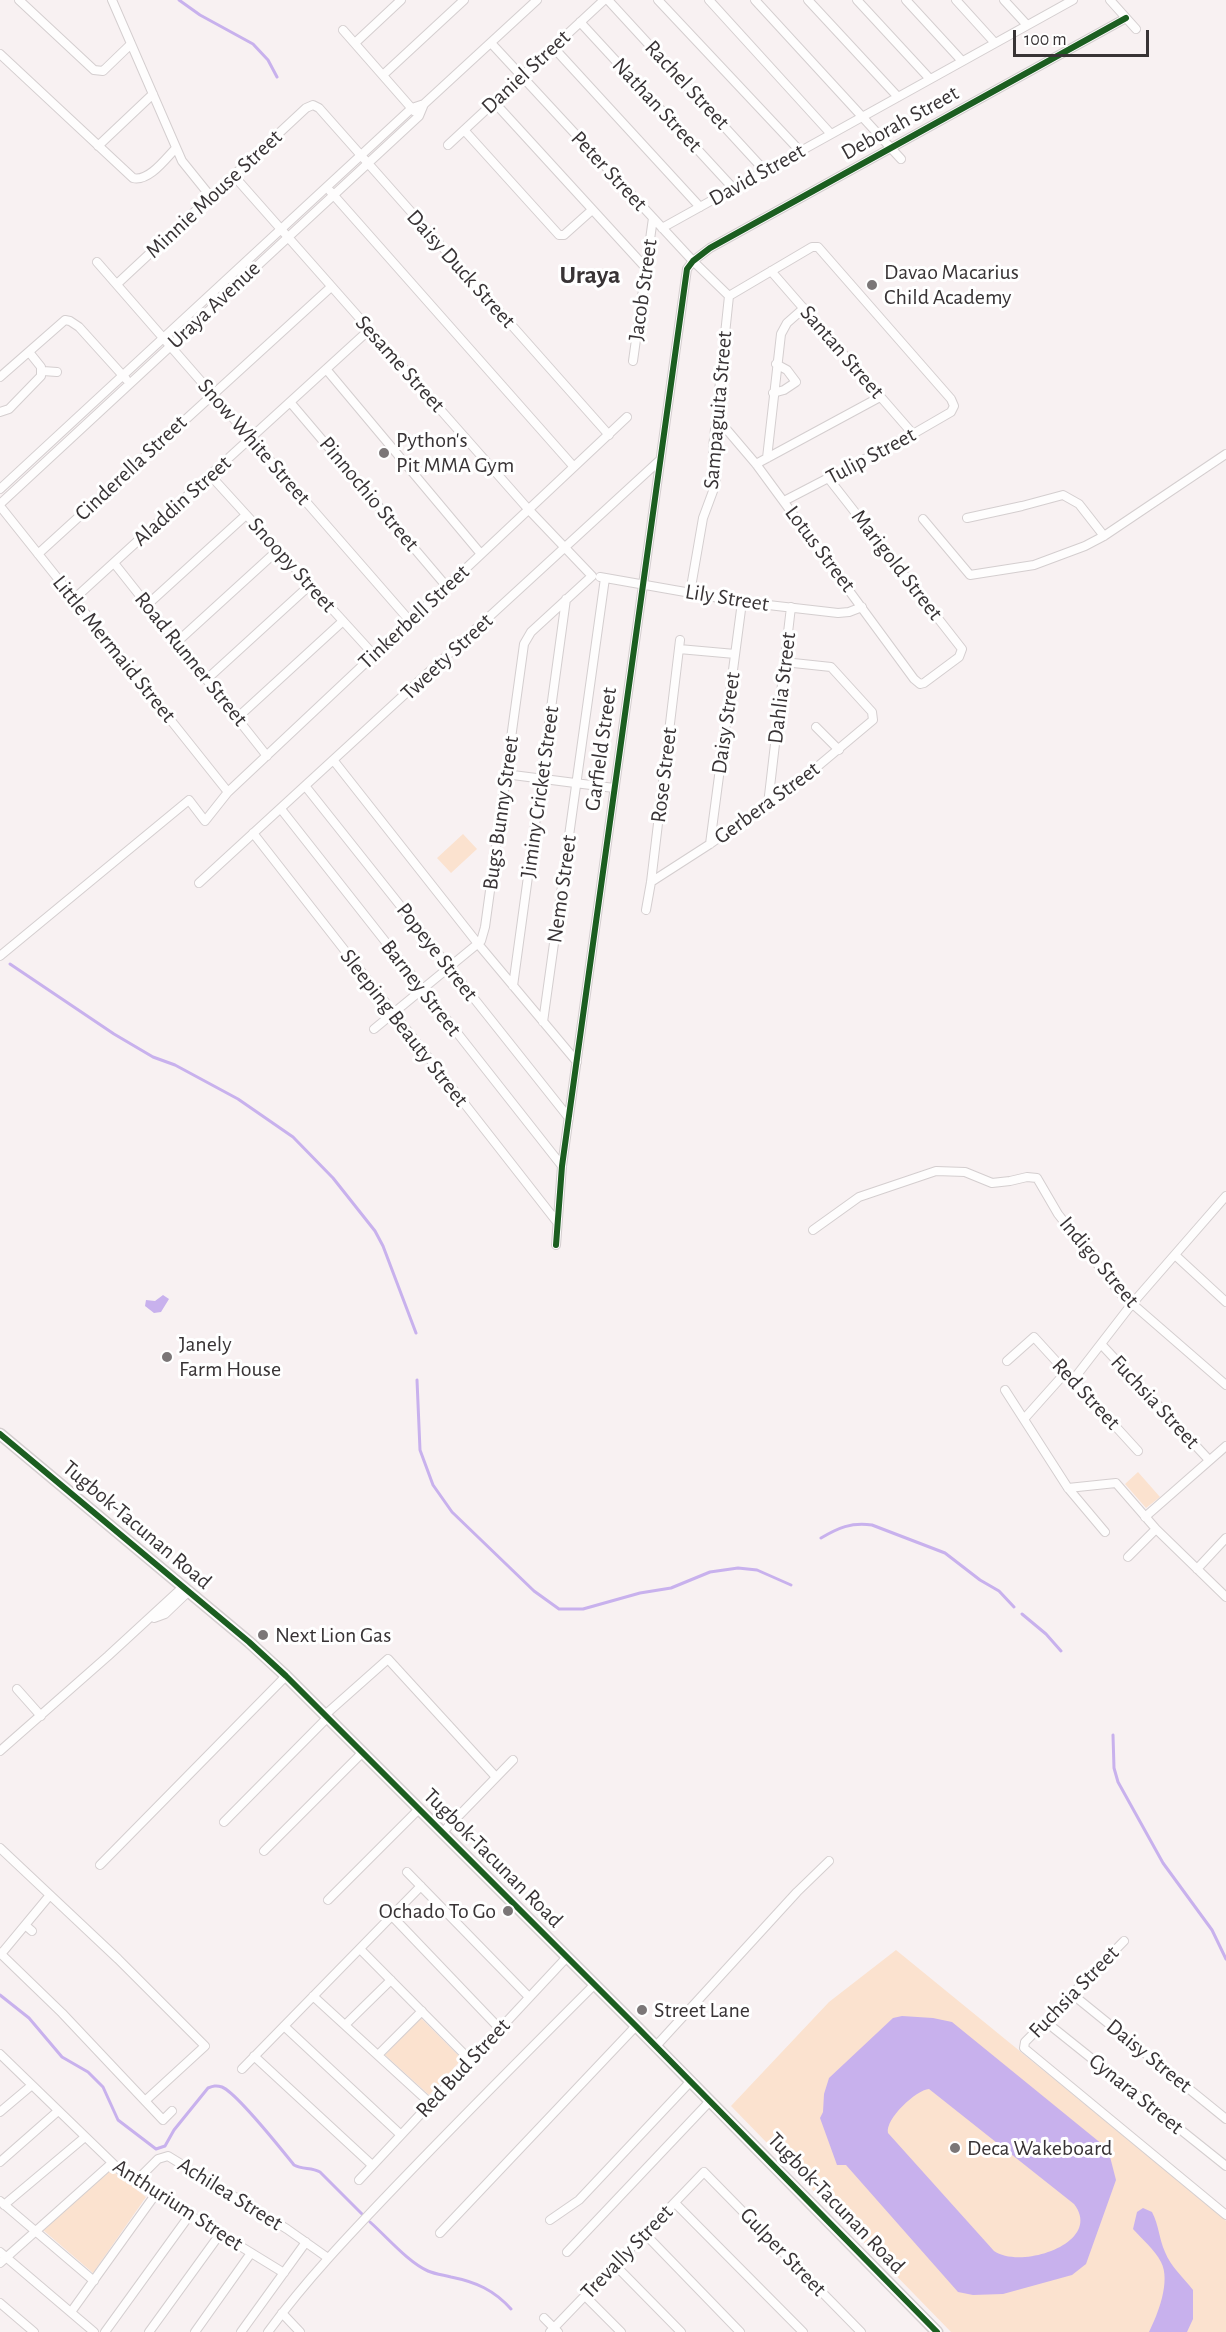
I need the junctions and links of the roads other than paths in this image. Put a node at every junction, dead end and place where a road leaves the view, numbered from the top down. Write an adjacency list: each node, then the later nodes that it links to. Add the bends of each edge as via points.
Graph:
1 (19, 0): 26 (street, via 94,70 103,71)
2 (112, 0): 26 (street)
3 (401, 0): 23 (street)
4 (464, 0): 30 (street)
5 (537, 0): 24 (street, Uraya Avenue)
6 (606, 0): 19 (street, Daniel Street); 51 (street, Rachel Street)
7 (658, 0): 47 (street)
8 (709, 0): 42 (street)
9 (755, 0): 40 (street)
10 (808, 0): 34 (street)
11 (857, 0): 32 (street)
12 (906, 0): 29 (street)
13 (956, 0): 25 (street)
14 (1004, 0): 20 (street)
15 (1072, 0): 17 (street, David Street)
16 (1110, 0): 18 (street)
17 (1058, 3): 20 (street, David Street)
18 (1126, 18): 21 (street); 46 (street, Deborah Street)
19 (580, 22): 27 (street, Daniel Street); 54 (street, Nathan Street)
20 (1027, 25): 25 (street, David Street)
21 (1136, 29)
22 (343, 30): 23 (street)
23 (355, 43): 30 (street)
24 (491, 43): 31 (street, Peter Street); 36 (street, Uraya Avenue)
25 (995, 43): 29 (street, David Street)
26 (131, 44): 33 (street)
27 (553, 47): 31 (street, Daniel Street); 57 (street)
28 (0, 54): 44 (street)
29 (962, 61): 32 (street, David Street)
30 (383, 75): 38 (street)
31 (521, 76): 35 (street, Daniel Street); 59 (street, Peter Street)
32 (930, 79): 34 (street, David Street)
33 (153, 94): 44 (street); 45 (street)
34 (898, 97): 40 (street, David Street)
35 (494, 102): 41 (street, Daniel Street); 58 (street)
36 (424, 104): 38 (street, Uraya Avenue); 39 (street, Uraya Avenue)
37 (313, 105): 48 (street, Daisy Duck Street); 52 (street, Minnie Mouse Street)
38 (412, 108): 39 (street); 48 (street, Uraya Avenue)
39 (419, 116): 50 (street, Uraya Avenue)
40 (862, 117): 42 (street, David Street); 46 (street)
41 (464, 130): 43 (street, Daniel Street); 58 (street, via 559,235 564,235)
42 (831, 134): 47 (street, David Street)
43 (448, 145)
44 (98, 146): 45 (street, via 138,179 149,175)
45 (176, 148): 56 (street, via 186,168)
46 (891, 148): 49 (street); 63 (street, Deborah Street)
47 (800, 151): 51 (street, David Street)
48 (361, 156): 50 (street, Daisy Duck Street); 53 (street, Uraya Avenue)
49 (901, 159)
50 (368, 163): 55 (street, Uraya Avenue); 96 (street, Daisy Duck Street)
51 (765, 171): 54 (street, David Street)
52 (234, 177): 56 (street, Minnie Mouse Street); 61 (street, Sesame Street)
53 (327, 187): 55 (street, Daisy Duck Street); 61 (street, Uraya Avenue)
54 (734, 188): 57 (street, David Street)
55 (334, 194): 62 (street, Uraya Avenue); 103 (street, Daisy Duck Street)
56 (211, 197): 67 (street, Minnie Mouse Street)
57 (700, 207): 60 (street, David Street)
58 (592, 210): 65 (street)
59 (653, 218): 60 (street, Peter Street); 65 (street, Jacob Street)
60 (662, 228): 63 (street, Peter Street)
61 (281, 229): 62 (street, Sesame Street); 68 (street, Uraya Avenue)
62 (288, 237): 69 (street, Sesame Street); 70 (street, Uraya Avenue)
63 (693, 261): 71 (street, Peter Street); 101 (street, Garfield Street, via 684,283)
64 (98, 262): 67 (street, Snow White Street)
65 (645, 267): 77 (street, Jacob Street)
66 (771, 270): 71 (street); 72 (street, Santan Street); 95 (street, Tulip Street, via 816,247 951,399 951,411)
67 (117, 284): 74 (street, Snow White Street)
68 (222, 284): 70 (street); 74 (street, Uraya Avenue)
69 (331, 286): 73 (street, Sesame Street); 88 (street, Cinderella Street)
70 (229, 291): 75 (street, Uraya Avenue)
71 (729, 296): 93 (street, Sampaguita Street)
72 (804, 308): 78 (street, via 782,329); 89 (street, Santan Street)
73 (369, 330): 79 (street, Aladdin Street); 109 (street, Sesame Street)
74 (164, 338): 75 (street, Snow White Street); 82 (street, Uraya Avenue)
75 (170, 346): 85 (street, Uraya Avenue); 88 (street, Snow White Street)
76 (28, 352): 80 (street); 82 (street, via 61,322 70,321); 83 (street)
77 (633, 361)
78 (776, 364): 84 (street); 87 (street)
79 (326, 369): 90 (street, Aladdin Street); 117 (street)
80 (43, 371): 81 (street); 91 (street, via 9,408)
81 (57, 372)
82 (123, 376): 85 (street); 94 (street, Uraya Avenue)
83 (0, 377)
84 (796, 382): 86 (street); 87 (street)
85 (130, 383): 97 (street, Uraya Avenue)
86 (807, 384)
87 (772, 393): 100 (street)
88 (212, 394): 98 (street, Snow White Street); 116 (street, Cinderella Street)
89 (880, 397): 95 (street, Santan Street); 100 (street)
90 (290, 402): 98 (street, Aladdin Street); 123 (street, Pinnochio Street)
91 (0, 412)
92 (627, 417): 96 (street, Tinkerbell Street)
93 (716, 417): 102 (street, Lotus Street); 124 (street, Sampaguita Street, via 716,483 703,518)
94 (64, 430): 97 (street); 106 (street, Uraya Avenue)
95 (913, 434): 105 (street, Tulip Street)
96 (609, 435): 103 (street, Tinkerbell Street)
97 (71, 438): 108 (street, Uraya Avenue)
98 (251, 438): 104 (street, Aladdin Street); 132 (street, Snow White Street)
99 (1226, 454): 113 (street)
100 (767, 458): 102 (street)
101 (660, 459): 114 (street, Tweety Street); 121 (street, Garfield Street)
102 (756, 464): 107 (street, Lotus Street)
103 (574, 467): 109 (street, Tinkerbell Street)
104 (210, 475): 110 (street, Snoopy Street); 118 (street, Aladdin Street)
105 (829, 479): 107 (street, Tulip Street); 138 (street, Marigold Street, via 961,646 963,652)
106 (0, 489)
107 (784, 501): 130 (street, Lotus Street)
108 (0, 505): 116 (street, Little Mermaid Street)
109 (529, 510): 114 (street, Sesame Street); 117 (street, Tinkerbell Street)
110 (246, 514): 115 (street, Snoopy Street); 128 (street)
111 (967, 518): 113 (street, via 1063,495 1078,504)
112 (923, 519): 113 (street, via 964,571 973,576 1034,565 1066,555)
113 (1104, 536)
114 (565, 548): 119 (street, Sesame Street); 143 (street, Tweety Street)
115 (278, 550): 122 (street, Snoopy Street); 133 (street)
116 (38, 554): 125 (street, Little Mermaid Street)
117 (482, 554): 123 (street, Tinkerbell Street)
118 (114, 563): 125 (street, Aladdin Street); 128 (street, Road Runner Street)
119 (592, 576): 120 (street, Lily Street); 126 (street, Bugs Bunny Street)
120 (605, 578): 121 (street, Lily Street); 146 (street, Nemo Street)
121 (642, 584): 124 (street, Lily Street); 148 (street, Garfield Street)
122 (310, 585): 131 (street, Snoopy Street); 137 (street)
123 (447, 587): 132 (street, Tinkerbell Street)
124 (690, 592): 127 (street, Lily Street)
125 (74, 599): 149 (street, Little Mermaid Street)
126 (566, 599): 144 (street, Bugs Bunny Street, via 525,640); 145 (street, Jiminy Cricket Street)
127 (742, 602): 129 (street, Lily Street); 134 (street, Daisy Street)
128 (147, 605): 133 (street, Road Runner Street)
129 (791, 607): 130 (street, Lily Street, via 844,613); 136 (street, Dahlia Street)
130 (862, 607): 138 (street, Lotus Street)
131 (343, 621): 135 (street, Snoopy Street); 139 (street)
132 (410, 621): 135 (street, Tinkerbell Street)
133 (177, 642): 137 (street, Road Runner Street)
134 (735, 654): 153 (street, Daisy Street); 154 (street, Rose Street, via 679,645)
135 (374, 655): 142 (street, Tinkerbell Street)
136 (784, 662): 141 (street, Gerbera Street, via 831,667 874,715 871,723); 150 (street, Dahlia Street)
137 (207, 679): 139 (street, Road Runner Street)
138 (920, 684)
139 (237, 718): 142 (street, Road Runner Street)
140 (816, 727): 141 (street)
141 (839, 750): 150 (street, Gerbera Street)
142 (267, 756): 149 (street, Tinkerbell Street)
143 (334, 761): 147 (street, Tweety Street); 157 (street, Popeye Street)
144 (505, 774): 145 (street); 157 (street, Bugs Bunny Street, via 485,927)
145 (542, 778): 146 (street); 160 (street, Jiminy Cricket Street)
146 (576, 783): 148 (street); 163 (street, Nemo Street)
147 (306, 787): 151 (street, Tweety Street); 159 (street, Popeye Street)
148 (614, 788): 165 (street, Garfield Street)
149 (228, 792): 158 (street, Tinkerbell Street, via 205,821 189,800)
150 (768, 804): 153 (street, Gerbera Street)
151 (280, 809): 152 (street, Tweety Street); 161 (street, Barney Street)
152 (253, 833): 155 (street, Tweety Street); 162 (street, Sleeping Beauty Street)
153 (710, 844): 154 (street, Gerbera Street)
154 (651, 882): 156 (street, Rose Street)
155 (199, 883)
156 (646, 910)
157 (479, 945): 159 (street); 160 (street, Popeye Street)
158 (0, 956)
159 (449, 968): 161 (street); 166 (street, Popeye Street)
160 (513, 986): 163 (street, Popeye Street)
161 (423, 990): 162 (street); 167 (street, Barney Street)
162 (392, 1014): 164 (street); 169 (street, Sleeping Beauty Street)
163 (543, 1022): 165 (street, Popeye Street)
164 (374, 1029)
165 (577, 1062): 166 (street, Garfield Street)
166 (569, 1118): 167 (street, Garfield Street)
167 (562, 1166): 169 (street, Garfield Street)
168 (1226, 1196): 172 (street)
169 (557, 1222): 171 (street, Garfield Street)
170 (813, 1230): 174 (street, Indigo Street, via 859,1197 936,1171 964,1172 992,1183 1037,1178 1067,1227)
171 (556, 1245)
172 (1174, 1255): 173 (street); 174 (street)
173 (1226, 1302)
174 (1131, 1305): 175 (street); 179 (street, Indigo Street)
175 (1101, 1344): 178 (street); 185 (street, Fuchsia Street)
176 (1007, 1361): 177 (street, Red Street, via 1034,1337)
177 (1066, 1372): 178 (street, Red Street); 181 (street)
178 (1073, 1380): 184 (street, Red Street)
179 (1226, 1385)
180 (1005, 1390): 181 (street)
181 (1024, 1419): 186 (street)
182 (0, 1434): 193 (street, Tugbok-Tacunan Road)
183 (1226, 1446): 185 (street)
184 (1138, 1451)
185 (1209, 1460): 187 (street)
186 (1068, 1488): 187 (street, via 1116,1483); 189 (street)
187 (1145, 1517): 188 (street)
188 (1156, 1528): 191 (street); 192 (street)
189 (1105, 1532)
190 (1226, 1538): 192 (street)
191 (1128, 1557)
192 (1197, 1569): 194 (street)
193 (186, 1589): 195 (street, Tugbok-Tacunan Road); 197 (street)
194 (1226, 1597)
195 (285, 1676): 198 (street, Tugbok-Tacunan Road); 209 (street)
196 (16, 1689): 197 (street)
197 (41, 1716): 199 (street)
198 (327, 1716): 200 (street, Tugbok-Tacunan Road); 202 (street, via 388,1659); 204 (street)
199 (0, 1750)
200 (363, 1752): 203 (street, Tugbok-Tacunan Road); 206 (street)
201 (513, 1760): 202 (street)
202 (496, 1777): 205 (street)
203 (419, 1809): 205 (street, Tugbok-Tacunan Road); 213 (street)
204 (224, 1822)
205 (443, 1832): 218 (street, Tugbok-Tacunan Road)
206 (264, 1851)
207 (1, 1852): 212 (street)
208 (829, 1861): 230 (street)
209 (100, 1865)
210 (407, 1872): 211 (street)
211 (421, 1886): 214 (street); 223 (street)
212 (50, 1895): 217 (street, via 29,1928); 238 (street, via 205,2046)
213 (328, 1900)
214 (392, 1916): 216 (street); 229 (street)
215 (1124, 1941): 221 (street, Fuchsia Street)
216 (360, 1948): 219 (street); 222 (street)
217 (0, 1954): 238 (street)
218 (567, 1957): 220 (street, Tugbok-Tacunan Road); 223 (street, Red Bud Street)
219 (391, 1980): 224 (street); 226 (street)
220 (594, 1985): 228 (street, Tugbok-Tacunan Road); 268 (street)
221 (1072, 1994): 225 (street, Fuchsia Street); 244 (street, Daisy Street)
222 (314, 1996): 226 (street); 227 (street)
223 (529, 1997): 229 (street, Red Bud Street)
224 (422, 2011): 231 (street); 234 (street)
225 (1046, 2022): 250 (street, Cynara Street); 258 (street, Fuchsia Street, via 1025,2042 1024,2048)
226 (345, 2025): 231 (street)
227 (284, 2026): 232 (street); 245 (street)
228 (636, 2026): 230 (street, Tugbok-Tacunan Road); 261 (street)
229 (500, 2029): 234 (street, Red Bud Street)
230 (656, 2046): 236 (street, Tugbok-Tacunan Road)
231 (378, 2055): 240 (street)
232 (254, 2056): 235 (street); 249 (street)
233 (2, 2060): 237 (street, Anthurium Street)
234 (471, 2060): 240 (street, Red Bud Street)
235 (242, 2069)
236 (691, 2081): 239 (street, Tugbok-Tacunan Road); 259 (street, via 579,2200)
237 (32, 2085): 241 (street, Anthurium Street); 243 (street)
238 (145, 2101): 242 (street, via 163,2120)
239 (710, 2101): 265 (street); 291 (street, Tugbok-Tacunan Road)
240 (430, 2103): 245 (street, Red Bud Street)
241 (58, 2111): 246 (street, Anthurium Street); 247 (street)
242 (172, 2111)
243 (0, 2112)
244 (1226, 2119)
245 (401, 2135): 249 (street, Red Bud Street)
246 (85, 2137): 248 (street, Anthurium Street); 255 (street)
247 (0, 2162)
248 (112, 2163): 253 (street, Anthurium Street); 260 (street)
249 (372, 2165): 252 (street, Red Bud Street)
250 (1226, 2166)
251 (704, 2172): 256 (street, Trevally Street); 290 (street, Gulper Street)
252 (359, 2180)
253 (135, 2182): 254 (street, Anthurium Street); 264 (street, Achilea Street, via 158,2159 168,2156)
254 (155, 2195): 257 (street, Anthurium Street); 271 (street)
255 (2, 2203): 260 (street)
256 (675, 2203): 263 (street, Trevally Street); 289 (street)
257 (189, 2216): 262 (street, Anthurium Street); 280 (street)
258 (1226, 2216)
259 (550, 2220)
260 (34, 2230): 267 (street); 271 (street)
261 (440, 2233)
262 (220, 2234): 266 (street, Anthurium Street); 281 (street)
263 (645, 2234): 269 (street, Trevally Street); 288 (street)
264 (306, 2242): 268 (street, Achilea Street); 270 (street)
265 (567, 2252)
266 (251, 2253): 270 (street, Anthurium Street); 282 (street)
267 (2, 2257): 274 (street)
268 (328, 2258): 275 (street)
269 (615, 2265): 272 (street, Trevally Street); 287 (street)
270 (284, 2273): 283 (street)
271 (94, 2281): 274 (street)
272 (585, 2296): 277 (street, Trevally Street); 286 (street)
273 (0, 2303): 278 (street)
274 (71, 2313): 279 (street)
275 (282, 2313): 284 (street); 285 (street)
276 (544, 2318): 277 (street)
277 (554, 2331)
278 (34, 2332)
279 (94, 2332)
280 (105, 2332)
281 (149, 2332)
282 (195, 2332)
283 (241, 2332)
284 (268, 2332)
285 (300, 2332)
286 (621, 2332)
287 (681, 2332)
288 (740, 2332)
289 (803, 2332)
290 (861, 2332)
291 (937, 2332)

